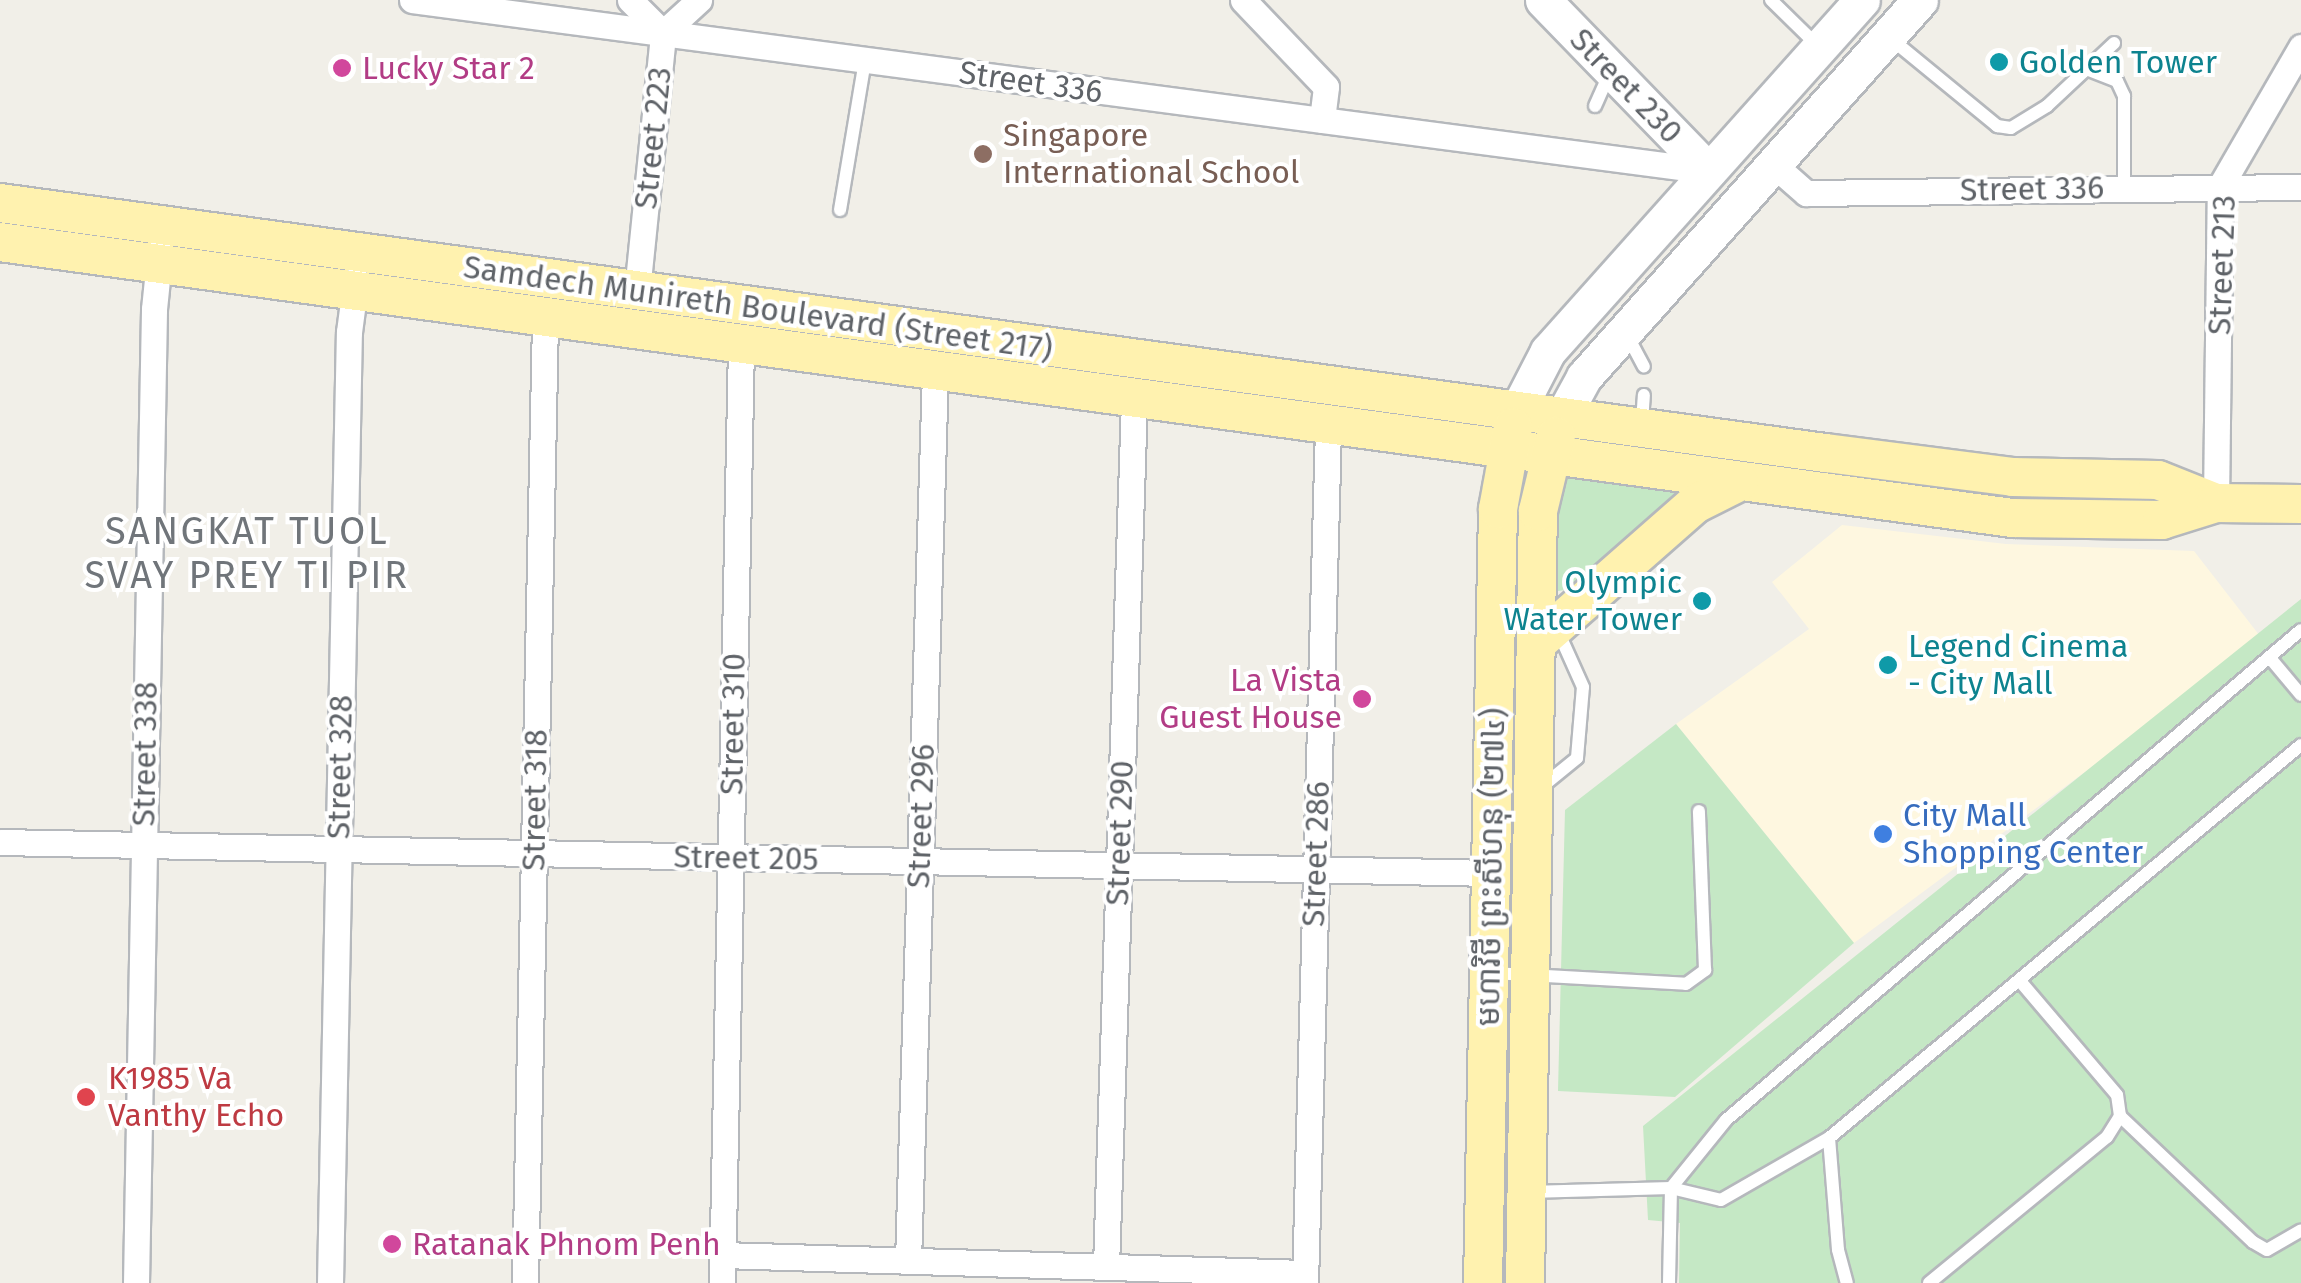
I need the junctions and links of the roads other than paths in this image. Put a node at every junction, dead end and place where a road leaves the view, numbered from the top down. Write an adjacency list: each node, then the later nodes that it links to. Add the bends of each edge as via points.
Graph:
1 (412, 0): 9 (street, Street 336)
2 (630, 0): 9 (street)
3 (698, 0): 9 (street, Street 223)
4 (1244, 0): 18 (street, via 1326,87)
5 (1544, 0): 16 (main road, Street 230)
6 (1771, 0): 12 (lane)
7 (1862, 0): 12 (main road)
8 (1920, 0): 10 (main road)
9 (663, 33): 14 (street, Street 336); 31 (street, Street 223)
10 (1888, 36): 15 (lane, via 1982,115 2011,128); 19 (main road)
11 (2114, 43): 15 (lane)
12 (1820, 47): 20 (main road)
13 (2301, 47): 23 (street, Street 213)
14 (866, 60): 18 (street, Street 336); 25 (lane)
15 (2086, 69): 22 (lane, via 2117,81 2124,96)
16 (1611, 70): 17 (lane); 20 (main road, Street 230)
17 (1594, 106)
18 (1322, 120): 20 (street, Street 336, via 1579,144)
19 (1774, 165): 22 (street, Street 336, via 1806,193); 33 (main road)
20 (1709, 172): 38 (main road, via 1548,352)
21 (2301, 187): 23 (street, Street 336)
22 (2124, 188): 23 (street, Street 336)
23 (2220, 188): 44 (street, Street 213)
24 (0, 202): 26 (main road, Samdech Munireth Boulevard (Street 217))
25 (840, 210)
26 (163, 226): 28 (main road, Samdech Munireth Boulevard (Street 217)); 29 (street, Street 338)
27 (0, 242): 29 (main road, Samdech Munireth Boulevard (Street 217))
28 (359, 252): 30 (street, Street 328); 31 (main road, Samdech Munireth Boulevard (Street 217))
29 (158, 264): 30 (main road, Samdech Munireth Boulevard (Street 217)); 53 (street, Street 338)
30 (354, 291): 32 (main road, Samdech Munireth Boulevard (Street 217)); 54 (street, Street 328)
31 (637, 291): 38 (main road, Samdech Munireth Boulevard (Street 217))
32 (546, 318): 34 (main road, Samdech Munireth Boulevard (Street 217)); 55 (street, Street 318)
33 (1625, 331): 35 (lane); 39 (main road, via 1584,376)
34 (741, 345): 36 (main road, Samdech Munireth Boulevard (Street 217)); 56 (street, Street 310)
35 (1644, 367)
36 (935, 372): 37 (main road, Samdech Munireth Boulevard (Street 217)); 57 (street, Street 296)
37 (1134, 399): 40 (main road, Samdech Munireth Boulevard (Street 217)); 58 (street, Street 290)
38 (1516, 413): 39 (main road, Samdech Munireth Boulevard (Street 217)); 41 (main road, មហាវិថី ព្រះសីហនុ (២៧៤))
39 (1562, 419): 42 (main road, មហាវិថី ព្រះសីហនុ (២៧៤)); 44 (main road, Samdech Munireth Boulevard (Street 217), via 1643,412 2013,477 2158,480)
40 (1328, 426): 41 (main road, Samdech Munireth Boulevard (Street 217)); 59 (street, Street 286)
41 (1507, 451): 42 (main road, Samdech Munireth Boulevard (Street 217)); 60 (main road, មហាវិថី ព្រះសីហនុ (២៧៤), via 1498,509)
42 (1550, 457): 43 (main road, Samdech Munireth Boulevard (Street 217)); 46 (main road, មហាវិថី ព្រះសីហនុ (២៧៤), via 1538,512)
43 (1739, 482): 44 (main road, Samdech Munireth Boulevard (Street 217), via 2013,518 2162,520); 46 (main road, via 1694,504)
44 (2216, 503): 45 (main road)
45 (2301, 504)
46 (1544, 621): 62 (main road, មហាវិថី ព្រះសីហនុ (២៧៤))
47 (2301, 630): 48 (lane)
48 (2270, 658): 49 (lane); 66 (lane, via 1726,1120)
49 (2301, 695)
50 (2301, 745): 63 (lane)
51 (1700, 811): 62 (lane, via 1705,970 1686,984)
52 (0, 842): 53 (street, Street 205)
53 (144, 845): 54 (street, Street 205); 73 (street, Street 338)
54 (339, 849): 55 (street, Street 205); 74 (street, Street 328)
55 (534, 854): 56 (street, Street 205); 75 (street, Street 318)
56 (730, 857): 57 (street, Street 205); 69 (street, Street 310)
57 (920, 861): 58 (street, Street 205); 70 (street, Street 296)
58 (1119, 866): 59 (street, Street 205); 71 (street, Street 290)
59 (1316, 870): 60 (street, Street 205); 72 (street, Street 286)
60 (1491, 873): 61 (main road, មហាវិថី ព្រះសីហនុ (២៧៤))
61 (1489, 973): 62 (lane); 77 (main road, មហាវិថី ព្រះសីហនុ (២៧៤))
62 (1530, 975): 67 (main road, មហាវិថី ព្រះសីហនុ (២៧៤))
63 (2020, 980): 64 (lane, via 2117,1095); 65 (lane)
64 (2120, 1116): 68 (lane, via 2253,1242 2267,1250); 81 (lane, via 2107,1137)
65 (1828, 1138): 66 (lane, via 1721,1200); 80 (lane)
66 (1670, 1188): 67 (lane); 79 (lane)
67 (1527, 1192): 78 (main road, មហាវិថី ព្រះសីហនុ (២៧៤))
68 (2301, 1230)
69 (722, 1255): 70 (street); 76 (street, Street 310)
70 (908, 1261): 71 (street)
71 (1106, 1267): 72 (street)
72 (1305, 1278)
73 (136, 1283)
74 (330, 1283)
75 (525, 1283)
76 (722, 1283)
77 (1483, 1283)
78 (1526, 1283)
79 (1669, 1283)
80 (1847, 1283)
81 (1929, 1283)

